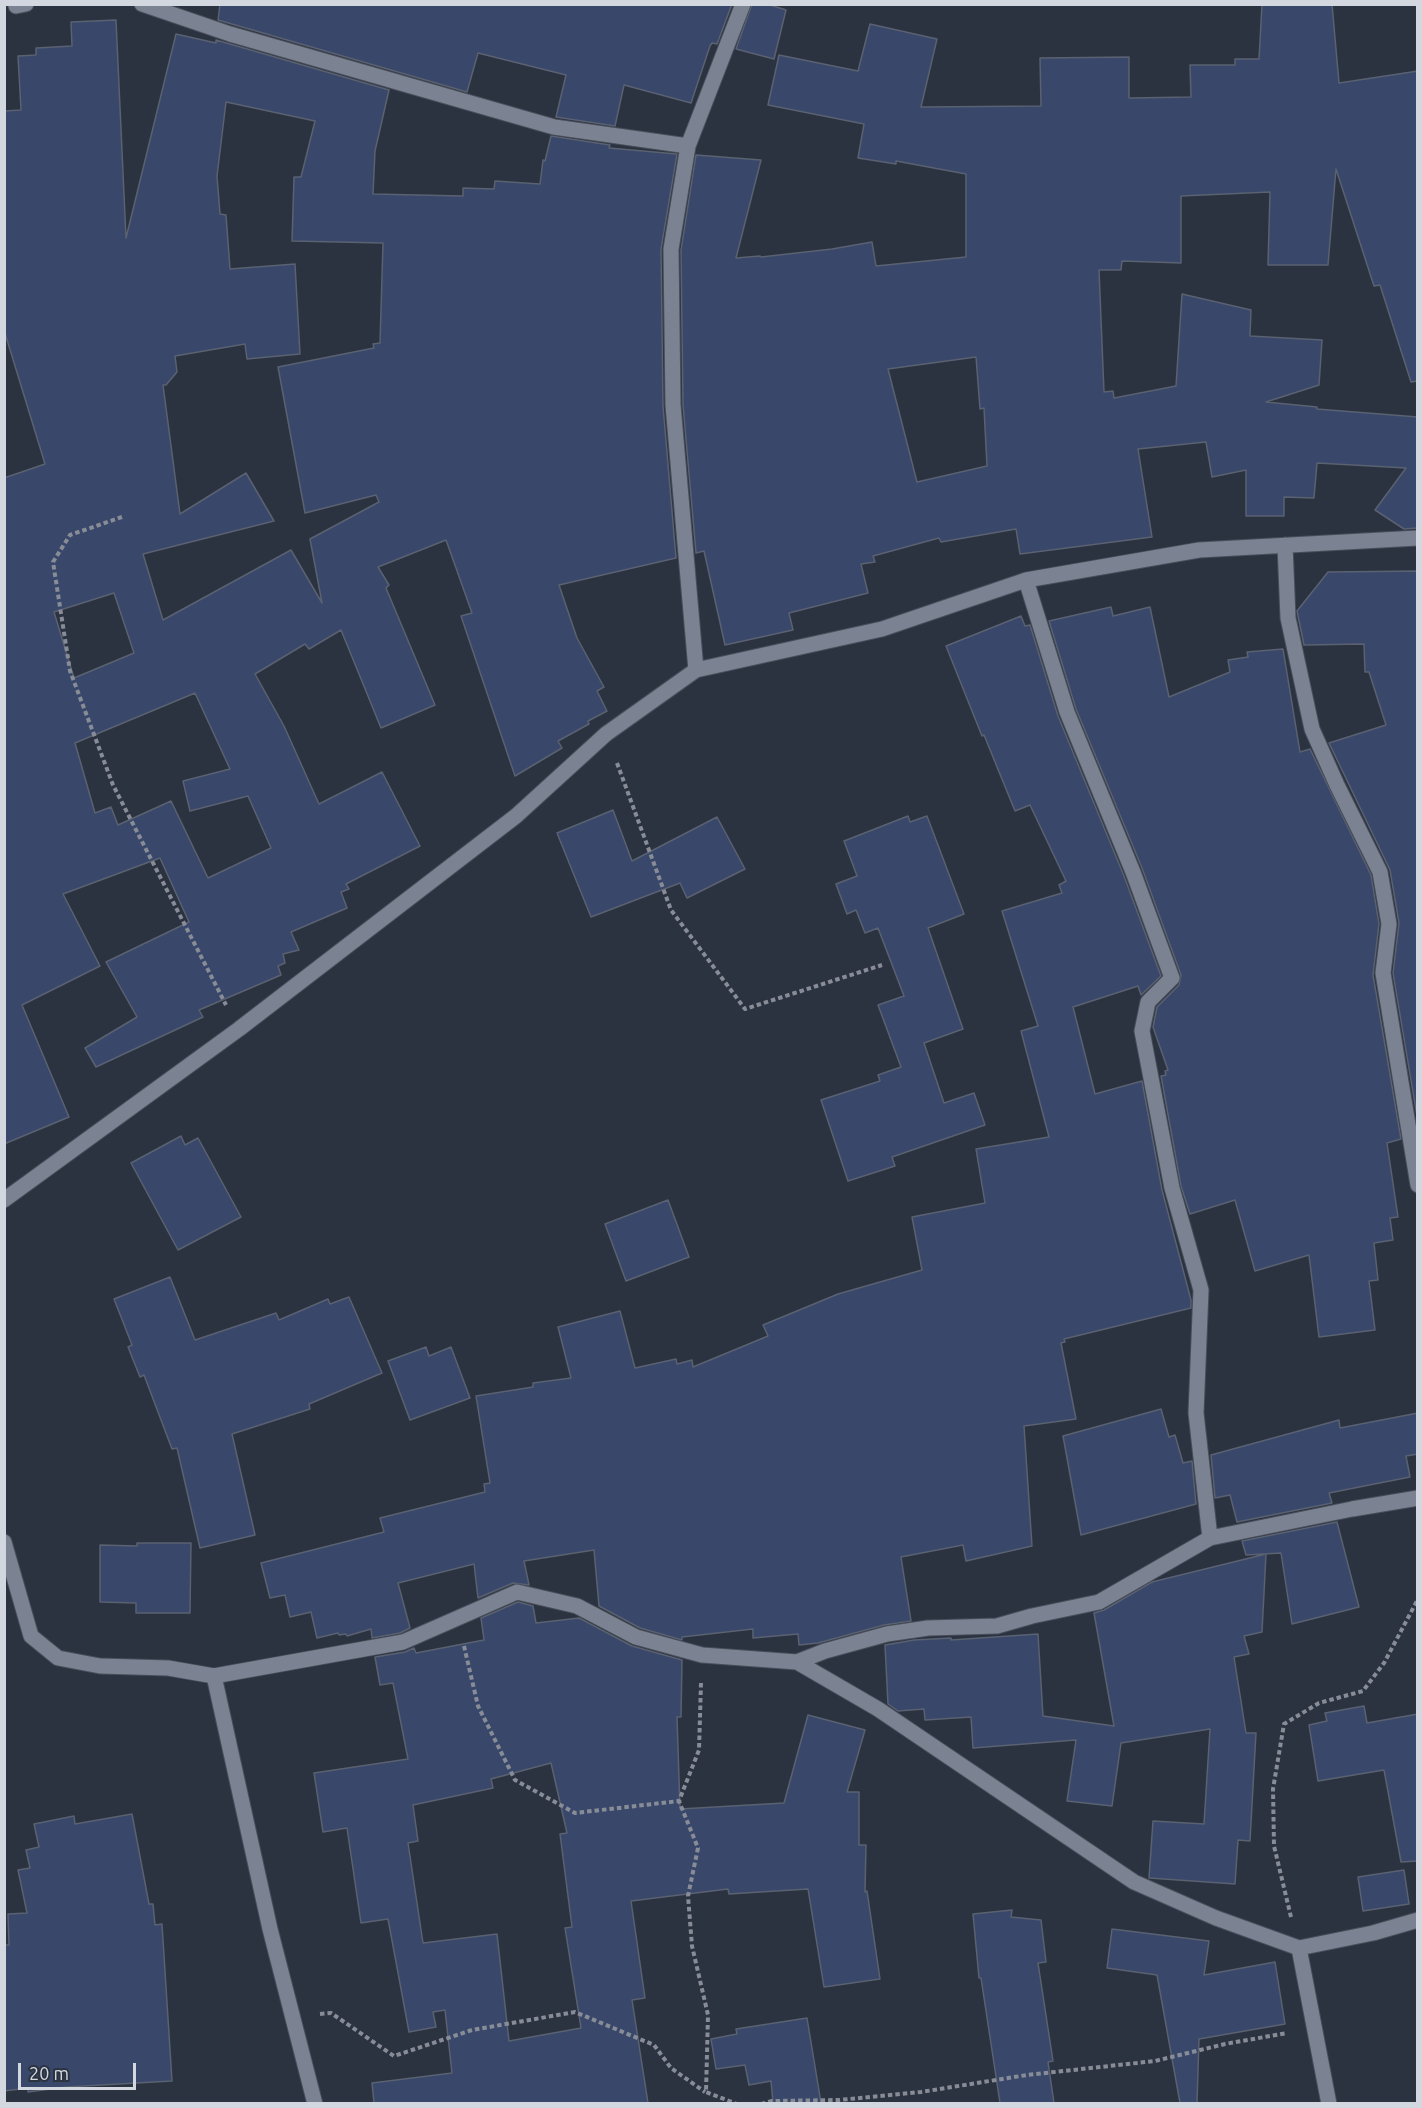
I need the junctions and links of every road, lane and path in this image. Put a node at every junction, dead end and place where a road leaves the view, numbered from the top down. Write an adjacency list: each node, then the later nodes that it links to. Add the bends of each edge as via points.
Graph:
1 (142, 4): 3 (street, via 230,34 554,127)
2 (742, 4): 3 (street)
3 (688, 146): 8 (street, via 671,249 673,405)
4 (122, 517): 11 (path, via 70,536 53,562 70,671 113,785)
5 (1418, 538): 6 (street)
6 (1285, 545): 7 (street, via 1199,550); 12 (street, via 1288,618 1312,729 1380,872 1389,924 1383,973)
7 (1026, 580): 8 (street, via 882,629); 15 (street, via 1067,712 1172,978 1148,1002 1142,1031 1173,1188 1201,1290 1196,1413)
8 (696, 670): 9 (street)
9 (606, 734): 10 (path, via 671,910 745,1009); 11 (street, via 516,816)
10 (882, 965)
11 (239, 1029): 13 (street)
12 (1418, 1185)
13 (4, 1200)
14 (1418, 1498): 15 (street)
15 (1210, 1538): 20 (street, via 1099,1602 997,1626 927,1628 887,1634)
16 (4, 1542): 21 (street, via 31,1636 58,1658 100,1666 168,1668)
17 (1418, 1599): 24 (path, via 1384,1663 1363,1691 1319,1703 1284,1724 1273,1789 1274,1846)
18 (457, 1617): 19 (street, via 517,1592 577,1606 636,1637); 21 (street, via 403,1642); 22 (path, via 478,1706 515,1780 575,1813)
19 (702, 1655): 20 (street); 22 (path, via 699,1750)
20 (797, 1662): 24 (street, via 878,1709 1134,1882)
21 (214, 1676): 25 (street)
22 (679, 1801): 27 (path, via 698,1848 688,1896 692,1946 708,2016)
23 (1418, 1920): 24 (street)
24 (1299, 1948): 26 (street)
25 (292, 2016): 27 (path, via 331,2013 394,2056 472,2030 575,2012 654,2045 671,2068); 28 (street)
26 (1315, 2031): 30 (path, via 1225,2044 1155,2061 921,2092); 31 (street)
27 (706, 2092): 29 (path)
28 (315, 2103)
29 (737, 2103)
30 (761, 2103)
31 (1329, 2103)

